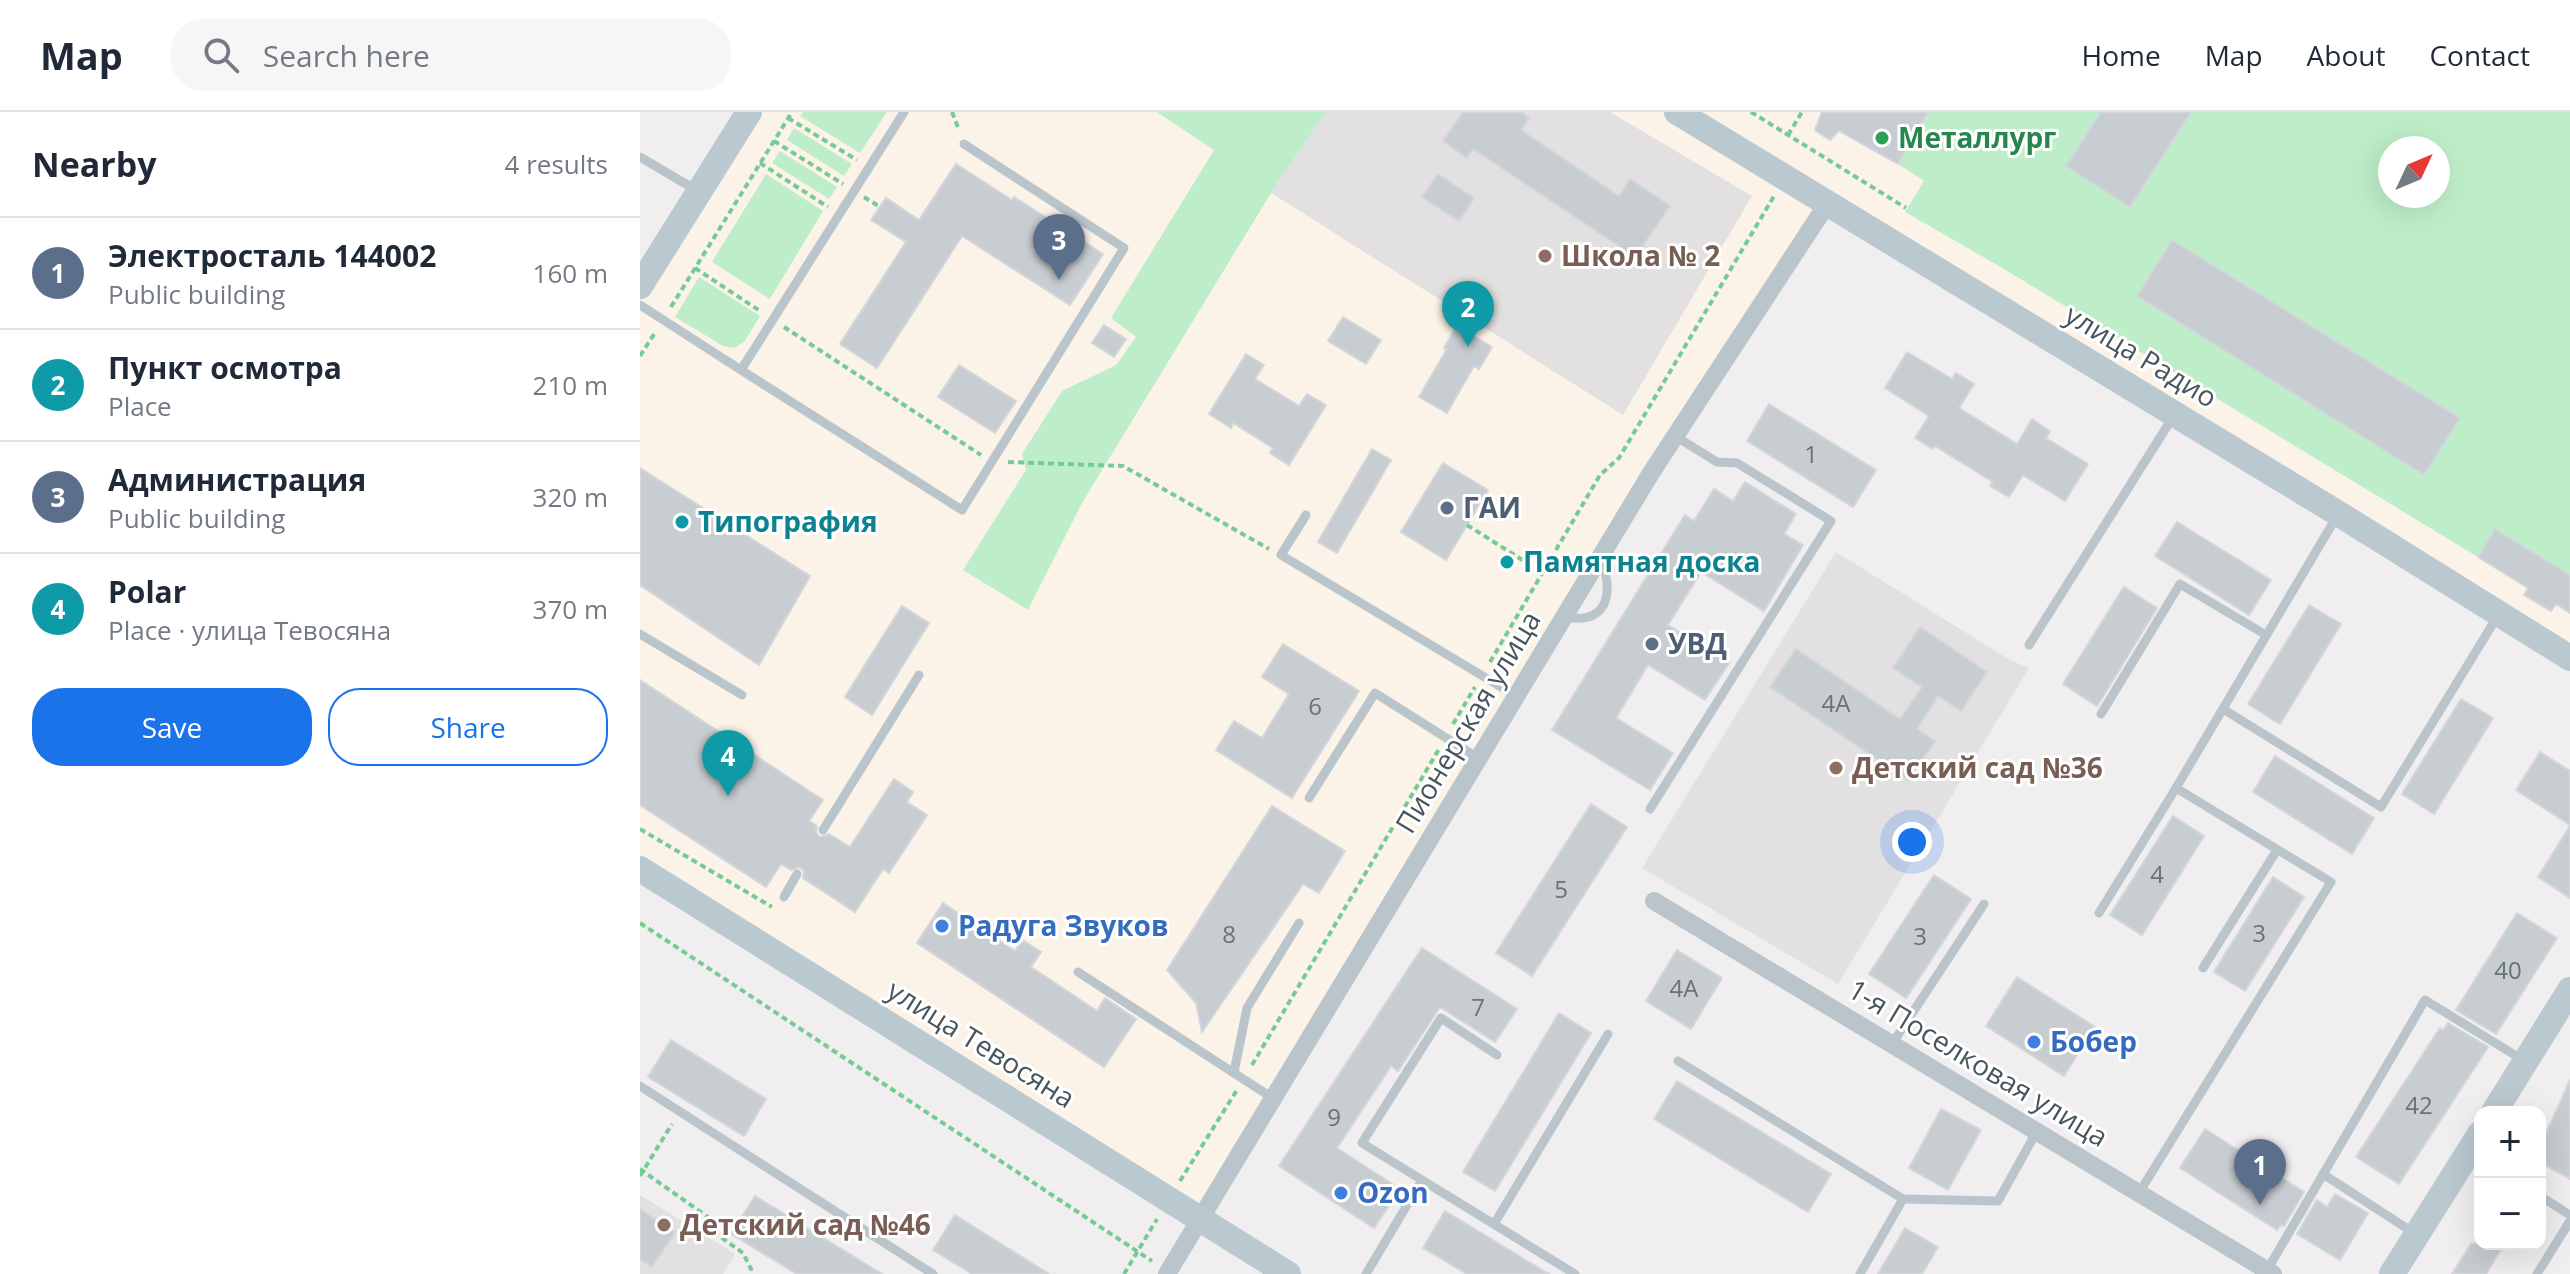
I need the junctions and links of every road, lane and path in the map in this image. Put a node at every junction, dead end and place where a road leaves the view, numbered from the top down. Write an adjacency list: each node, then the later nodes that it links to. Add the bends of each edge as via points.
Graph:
1 (749, 112): 16 (main road)
2 (792, 112): 8 (path)
3 (904, 112): 14 (lane)
4 (952, 112): 11 (path)
5 (1677, 112): 18 (main road, улица Радио)
6 (1751, 112): 9 (path)
7 (1802, 112): 9 (path)
8 (788, 118): 10 (path); 14 (path)
9 (1788, 135): 19 (path)
10 (774, 141): 13 (path); 15 (path)
11 (964, 144): 30 (lane, via 1124,248)
12 (640, 157): 16 (lane)
13 (760, 163): 20 (path); 21 (path)
14 (870, 167): 15 (lane)
15 (855, 191): 20 (lane)
16 (699, 192): 22 (main road)
17 (1776, 194): 36 (path, via 1619,458 1600,475)
18 (1827, 204): 28 (main road, улица Радио); 29 (street, Пионерская улица)
19 (1906, 208)
20 (840, 214): 25 (lane)
21 (695, 268): 24 (path); 25 (path)
22 (640, 286)
23 (640, 305): 24 (lane)
24 (663, 320): 26 (path); 27 (lane)
25 (774, 321): 27 (lane); 30 (path)
26 (640, 356)
27 (741, 370): 30 (lane, via 962,510)
28 (2175, 414): 31 (main road, улица Радио); 41 (lane)
29 (1675, 436): 35 (street, Пионерская улица); 53 (lane, via 1717,462 1737,463 1831,521)
30 (992, 462): 34 (path, via 1123,466)
31 (2339, 514): 37 (main road, улица Радио); 40 (lane)
32 (1306, 515): 34 (lane)
33 (1467, 525): 36 (path)
34 (1281, 555): 44 (lane)
35 (1600, 557): 38 (street, Пионерская улица); 38 (lane, via 1609,585 1607,598 1588,618)
36 (1543, 573): 44 (path)
37 (2499, 614): 42 (main road, улица Радио); 47 (lane, via 2381,807)
38 (1564, 617): 46 (street, Пионерская улица)
39 (640, 634): 45 (lane)
40 (2266, 635): 47 (lane); 48 (lane, via 2180,584)
41 (2029, 645)
42 (2570, 658)
43 (919, 675): 55 (lane)
44 (1482, 676): 46 (lane); 49 (path)
45 (742, 695)
46 (1516, 696): 50 (street, Пионерская улица)
47 (2223, 709): 51 (lane)
48 (2101, 714)
49 (1446, 737): 50 (lane); 52 (lane, via 1375,693); 75 (path)
50 (1478, 758): 77 (street, Пионерская улица)
51 (2176, 788): 56 (lane); 63 (lane)
52 (1309, 798)
53 (1650, 809)
54 (640, 829): 62 (path)
55 (823, 830)
56 (2277, 850): 66 (lane); 85 (lane, via 2331,882)
57 (640, 869): 86 (main road, улица Тевосяна)
58 (797, 874): 59 (lane)
59 (784, 897)
60 (1654, 901): 70 (street, 1-я Поселковая улица)
61 (1984, 904): 70 (lane)
62 (776, 910)
63 (2099, 913)
64 (640, 923): 93 (path)
65 (1299, 923): 74 (lane, via 1247,1008)
66 (2203, 968)
67 (1078, 972): 74 (lane)
68 (2570, 990): 73 (main road)
69 (1608, 1034): 91 (lane)
70 (1892, 1044): 80 (street, 1-я Поселковая улица)
71 (1497, 1055): 84 (lane, via 1441,1018 1362,1143)
72 (1678, 1061): 87 (lane)
73 (2526, 1062): 78 (main road); 83 (lane, via 2425,1000)
74 (1234, 1072): 75 (lane)
75 (1244, 1079): 77 (lane); 86 (path)
76 (640, 1086): 79 (lane)
77 (1274, 1099): 90 (street, Пионерская улица)
78 (2498, 1106)
79 (680, 1112): 82 (path); 97 (lane)
80 (2037, 1131): 85 (street, 1-я Поселковая улица); 87 (lane, via 1998,1201)
81 (2474, 1152): 92 (main road)
82 (641, 1172): 96 (path, via 709,1218 711,1230 743,1253)
83 (2323, 1174): 92 (lane); 95 (lane)
84 (1422, 1180): 91 (lane); 100 (lane)
85 (2139, 1193): 95 (street, 1-я Поселковая улица)
86 (1169, 1199): 90 (main road, улица Тевосяна); 93 (path)
87 (1903, 1199): 102 (lane)
88 (2546, 1200): 89 (lane)
89 (2570, 1218): 104 (lane)
90 (1200, 1220): 94 (street, Пионерская улица); 99 (main road, улица Тевосяна)
91 (1494, 1224): 101 (lane)
92 (2417, 1235): 103 (main road)
93 (1138, 1252): 94 (path); 98 (path)
94 (1168, 1273)
95 (2268, 1273)
96 (749, 1274)
97 (933, 1274)
98 (1124, 1274)
99 (1288, 1274)
100 (1366, 1274)
101 (1575, 1274)
102 (1860, 1274)
103 (2392, 1274)
104 (2537, 1274)

